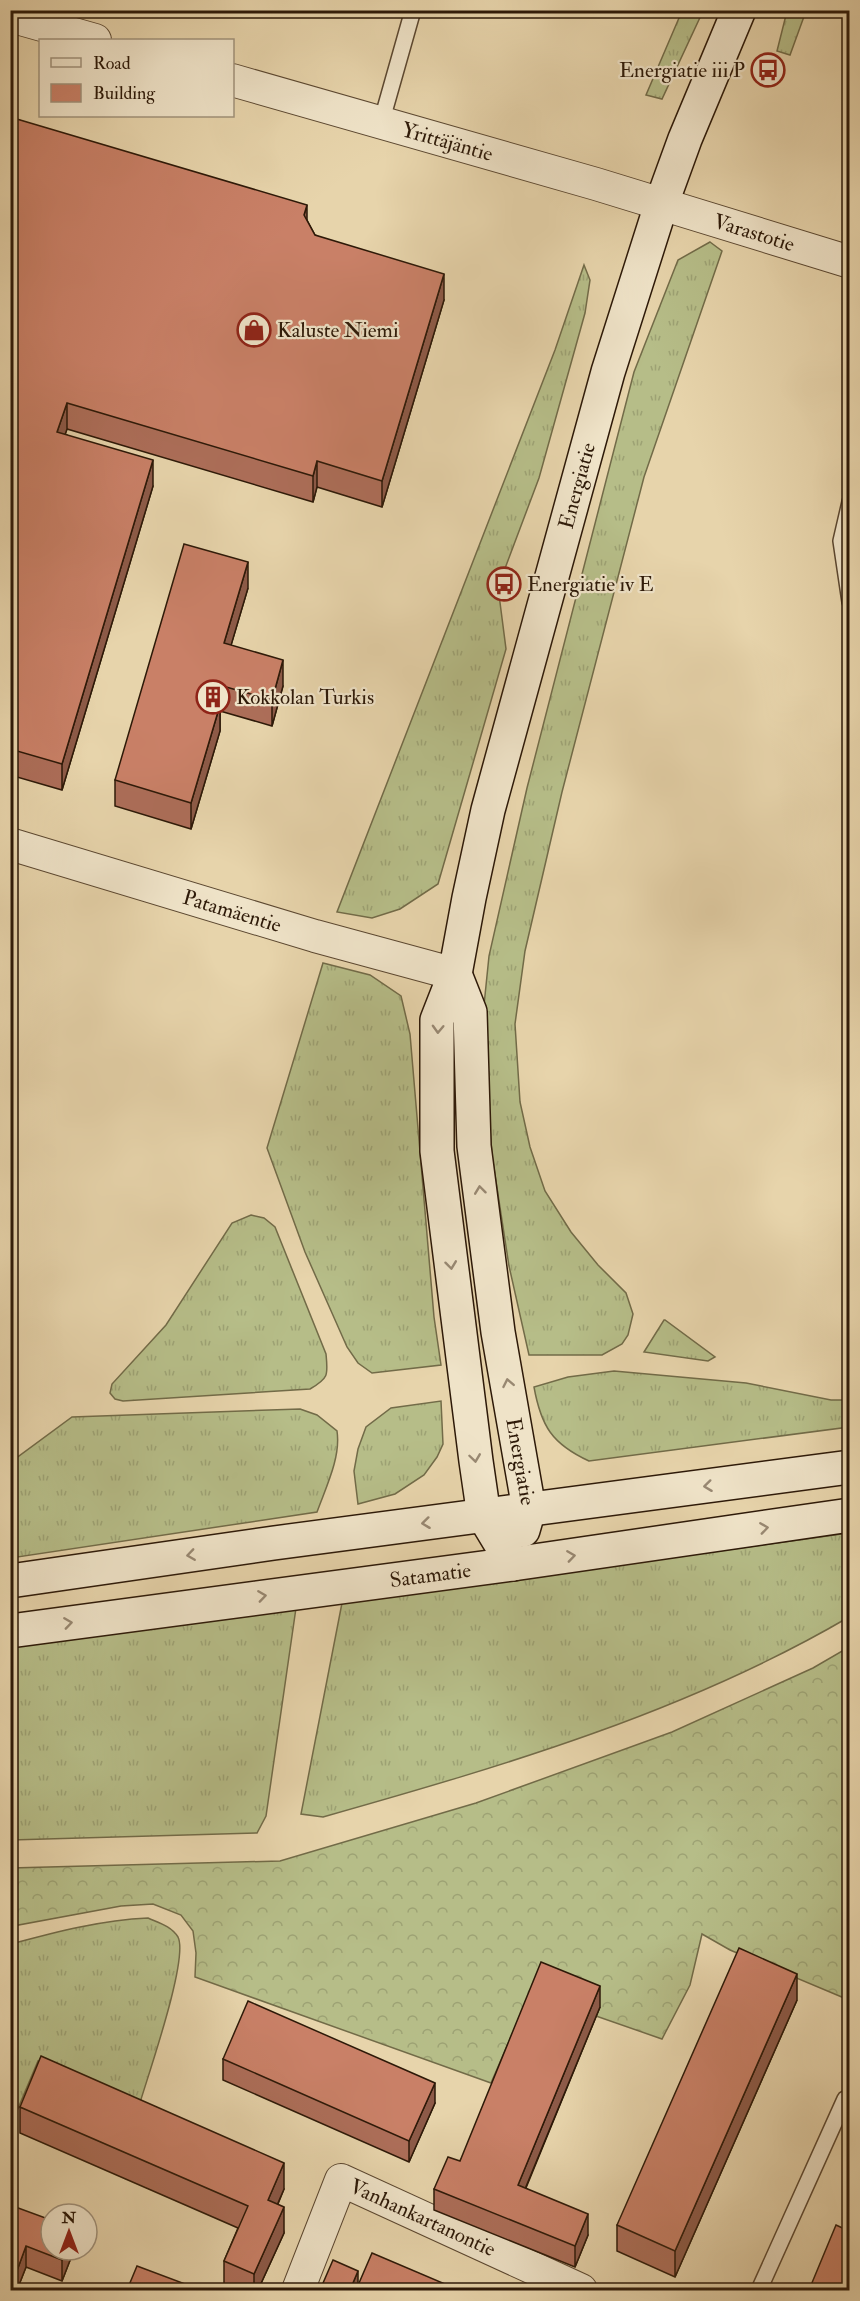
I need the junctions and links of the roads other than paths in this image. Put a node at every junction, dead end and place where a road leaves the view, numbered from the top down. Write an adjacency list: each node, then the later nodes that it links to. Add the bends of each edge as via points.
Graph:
1 (414, 10): 6 (lane)
2 (739, 10): 7 (street, Energiatie)
3 (10, 16): 4 (street)
4 (91, 39)
5 (234, 81): 6 (street, Yrittäjäntie)
6 (381, 123): 7 (street, Yrittäjäntie)
7 (661, 205): 8 (street, Varastotie); 12 (street, Energiatie, via 609,372 488,810)
8 (849, 262)
9 (849, 502): 10 (lane, via 841,541)
10 (849, 602)
11 (10, 844): 12 (street, Patamäentie)
12 (455, 974): 14 (street, Energiatie, one-way to 12, via 498,1332 474,1146 470,1012); 16 (street, Energiatie, one-way to 16, via 438,1020 438,1151)
13 (849, 1467): 14 (street, one-way to 14)
14 (529, 1509): 16 (street); 17 (street, Energiatie)
15 (849, 1515): 17 (street, Satamatie, one-way to 15)
16 (484, 1516): 17 (street, Energiatie); 18 (street, one-way to 18)
17 (513, 1564): 19 (street, Satamatie, one-way to 17)
18 (10, 1581)
19 (10, 1631)
20 (845, 2099): 23 (lane)
21 (298, 2290): 22 (street, Vanhankartanontie, via 341,2180)
22 (581, 2290)
23 (759, 2290)

